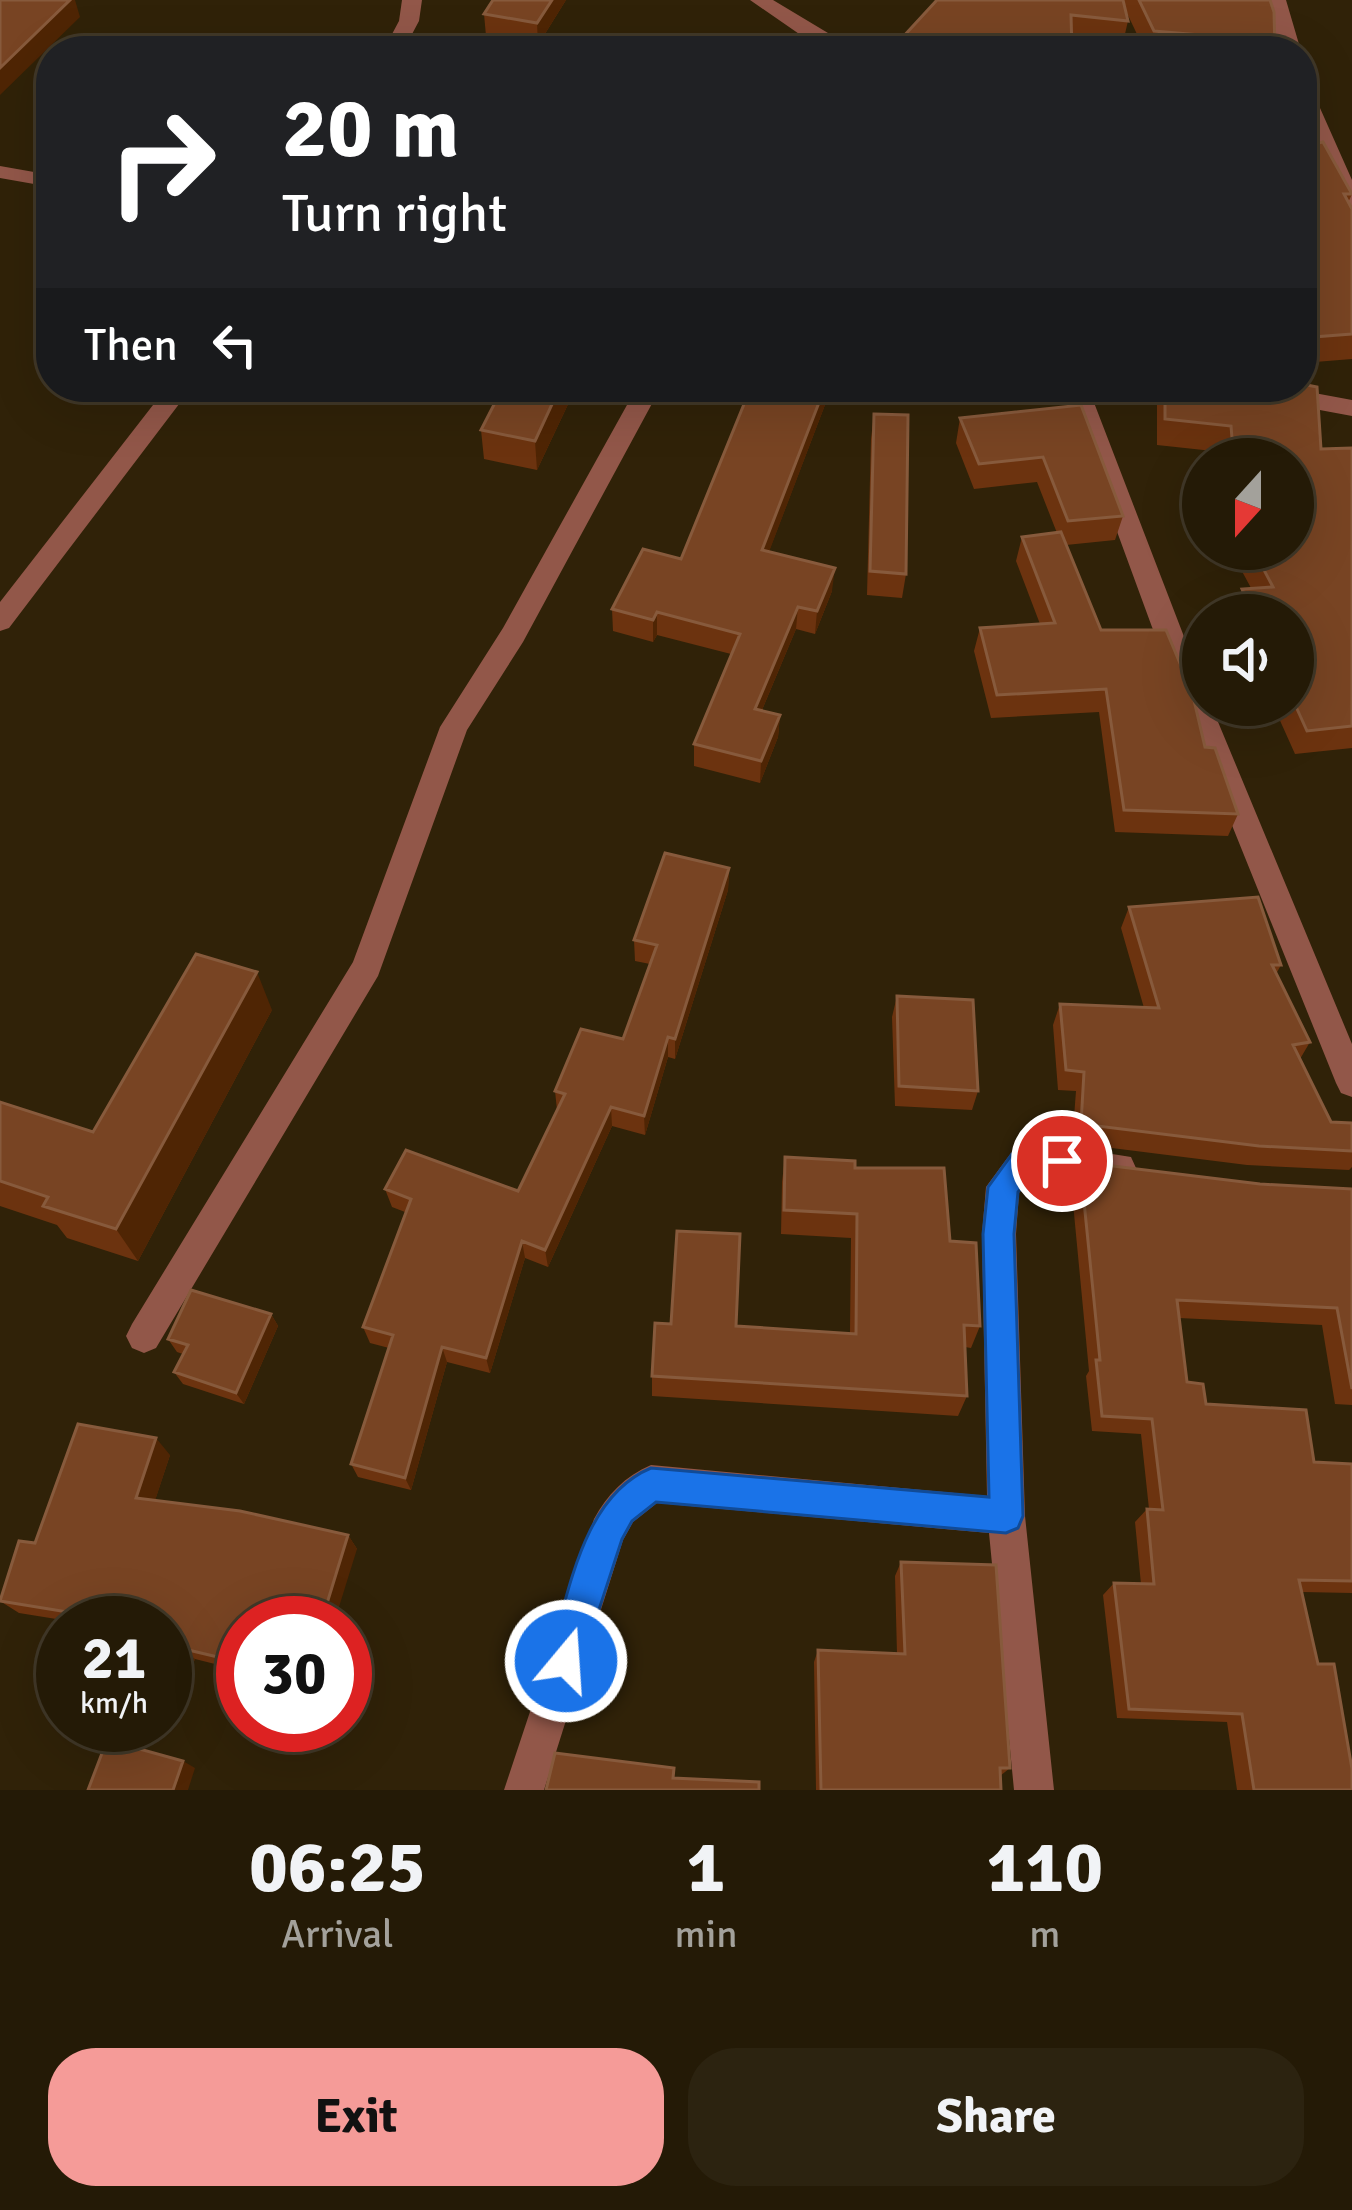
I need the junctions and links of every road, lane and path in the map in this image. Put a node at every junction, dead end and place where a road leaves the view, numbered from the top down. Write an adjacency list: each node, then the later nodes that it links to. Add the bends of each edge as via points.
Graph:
1 (412, 0): 4 (street)
2 (760, 0): 5 (street)
3 (1276, 0): 6 (street)
4 (401, 36)
5 (814, 36)
6 (1287, 36)
7 (1317, 124): 10 (street)
8 (0, 172): 9 (street)
9 (36, 178)
10 (1352, 204)
11 (1317, 401): 15 (street)
12 (168, 402): 16 (street)
13 (641, 402): 19 (street, via 454,728 367,967)
14 (1082, 402): 17 (street)
15 (1352, 408)
16 (0, 620)
17 (1352, 1083)
18 (1154, 1173): 20 (street, via 1023,1164 1004,1187)
19 (144, 1336)
20 (1006, 1516): 21 (street, via 651,1484 638,1491 607,1532); 22 (street)
21 (524, 1790)
22 (1034, 1790)

